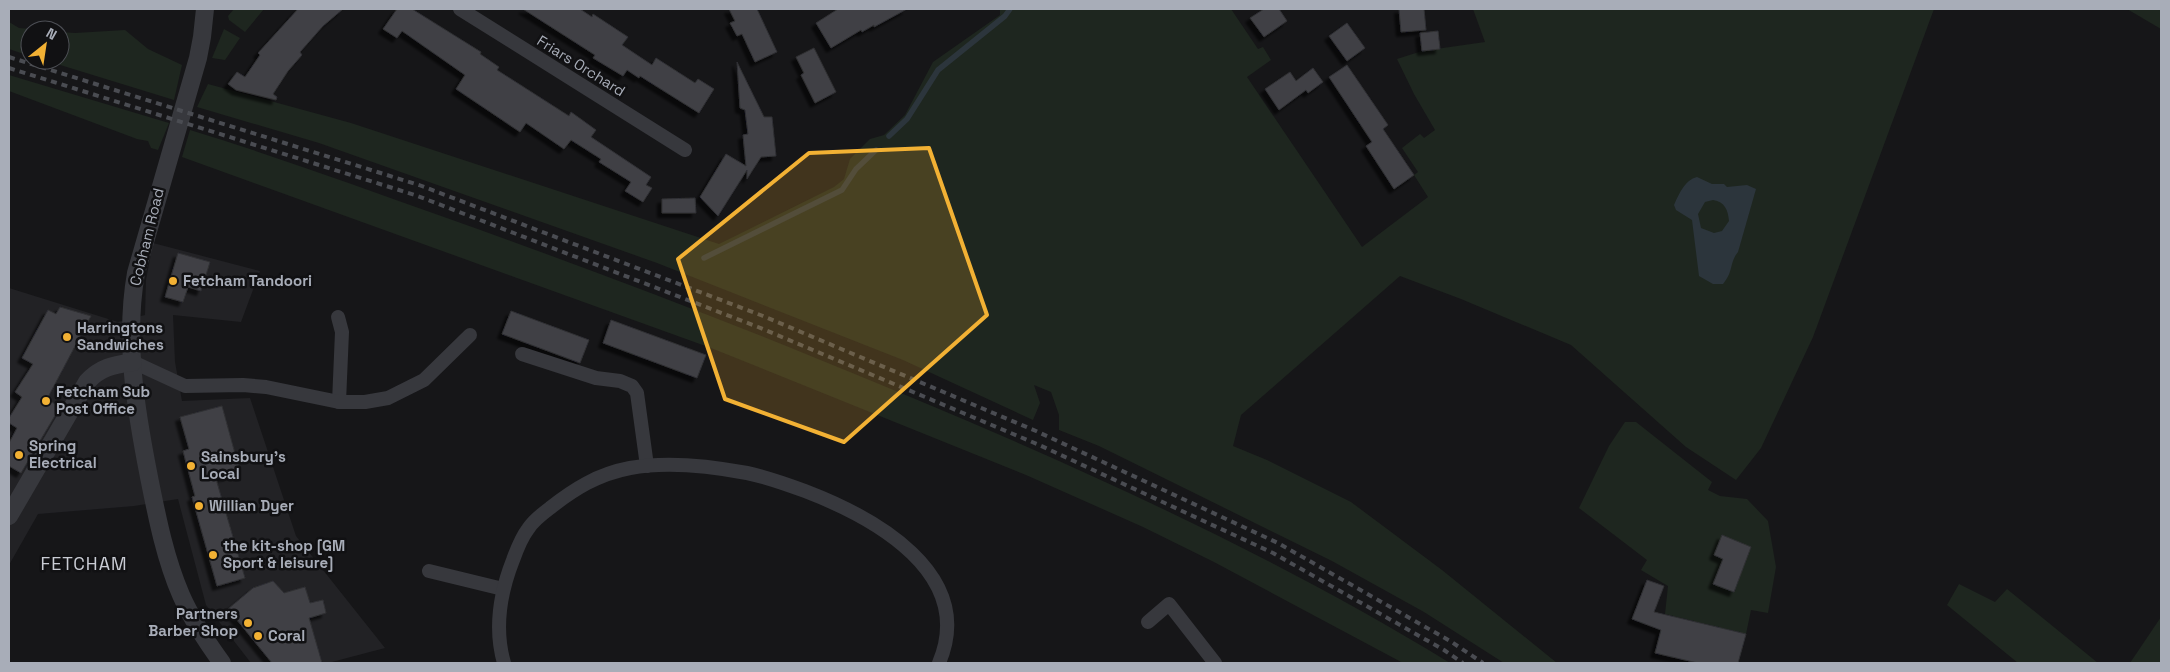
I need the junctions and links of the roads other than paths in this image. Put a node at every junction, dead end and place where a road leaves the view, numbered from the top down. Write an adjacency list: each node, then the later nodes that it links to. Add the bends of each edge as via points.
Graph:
1 (205, 9): 7 (street, Cobham Road, via 198,58 136,273 131,320)
2 (460, 9): 3 (street, Friars Orchard)
3 (685, 150)
4 (338, 317): 8 (street, via 342,332)
5 (470, 335): 8 (street, via 438,368 406,391 365,402)
6 (522, 354): 9 (street, via 632,386 637,393)
7 (133, 362): 8 (street, via 185,386 266,388); 10 (street, via 102,369 87,382); 14 (street, Cobham Road, via 142,440 172,574 198,630)
8 (340, 402)
9 (648, 466): 12 (street, via 629,468 592,480 574,489 544,513 528,528); 16 (street, via 723,469 777,481 840,504 889,532 908,548 938,589 947,623 944,653)
10 (9, 516)
11 (429, 571): 12 (street)
12 (503, 589): 15 (street, via 498,631)
13 (1148, 622): 17 (street, via 1169,604)
14 (222, 663)
15 (504, 663)
16 (939, 663)
17 (1215, 663)

